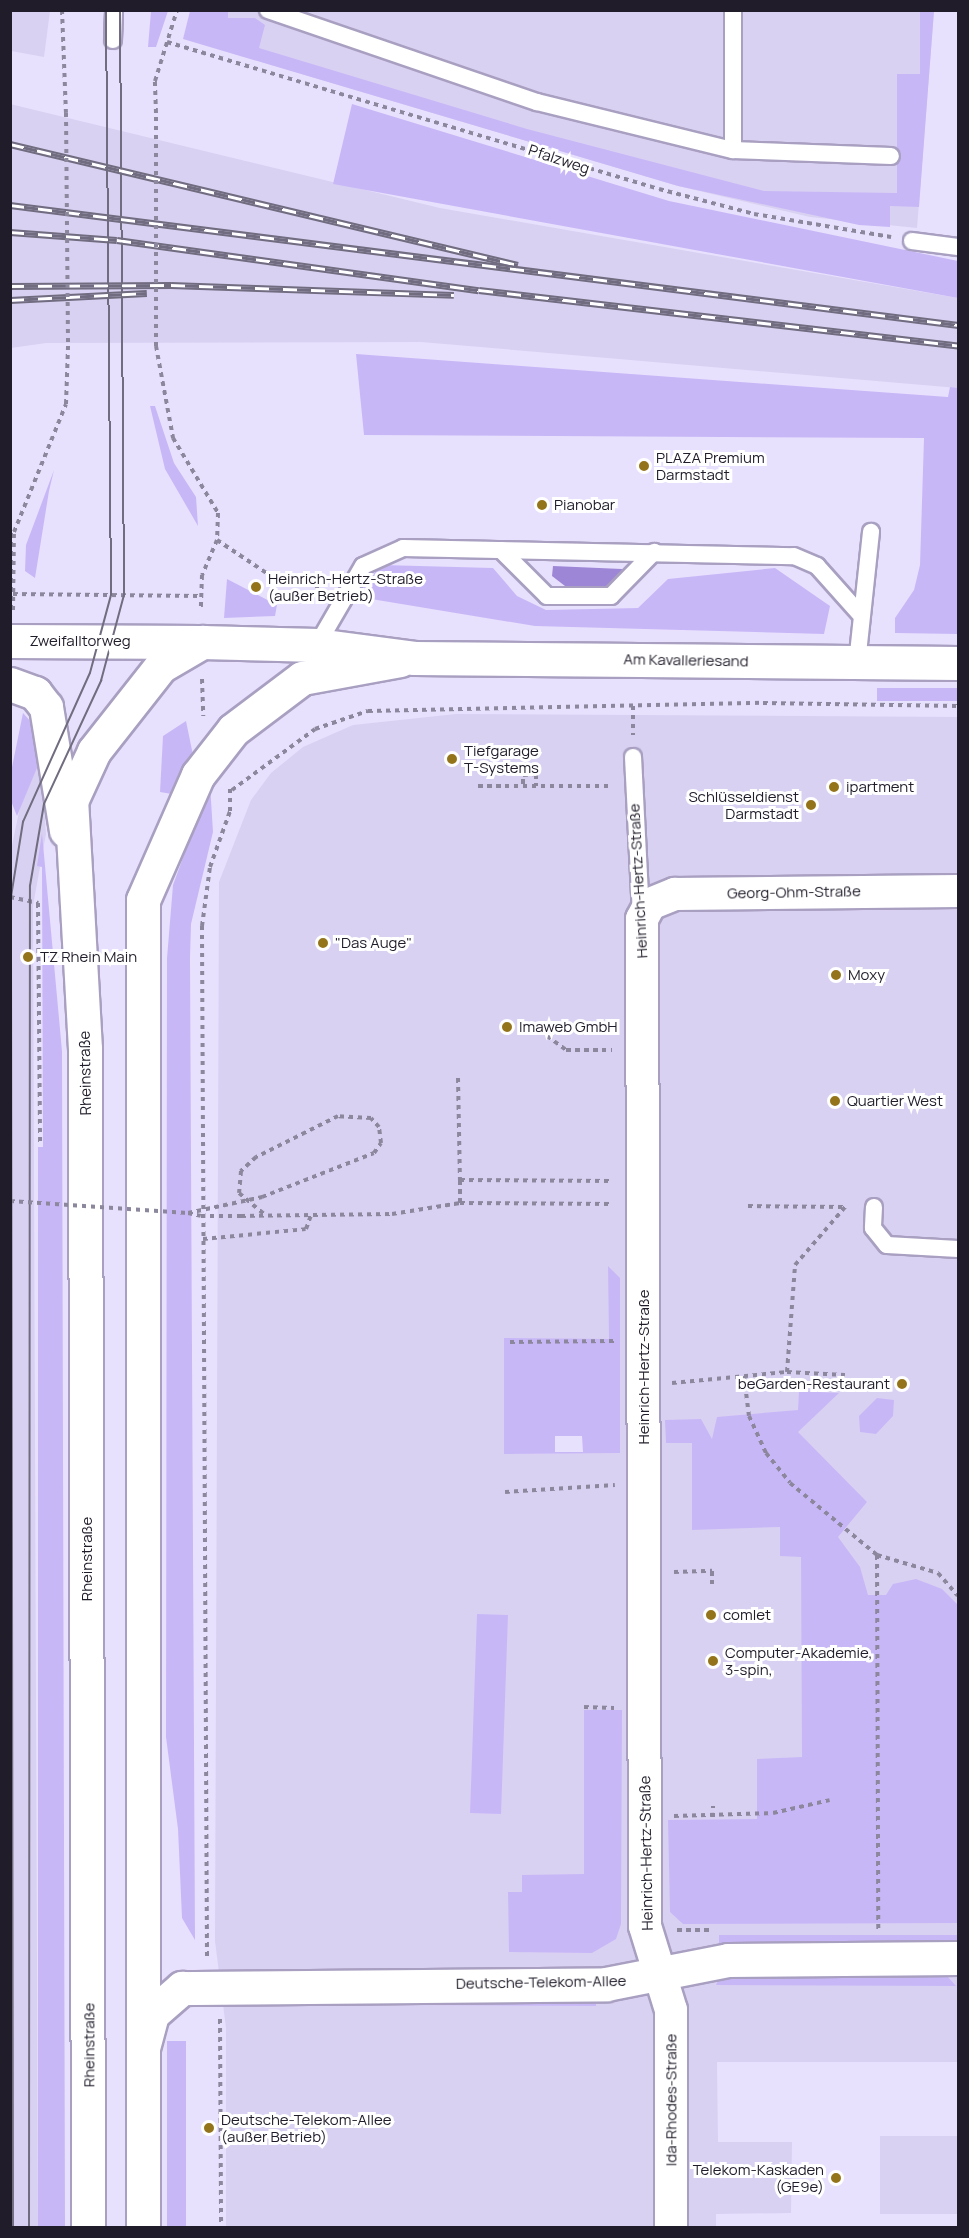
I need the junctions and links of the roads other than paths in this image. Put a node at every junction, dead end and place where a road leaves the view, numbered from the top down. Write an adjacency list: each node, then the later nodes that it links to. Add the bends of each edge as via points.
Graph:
1 (114, 10): 4 (lane)
2 (268, 10): 5 (lane, via 537,102)
3 (733, 10): 5 (lane)
4 (113, 40)
5 (733, 150): 6 (lane)
6 (891, 156)
7 (912, 241): 8 (lane)
8 (958, 247)
9 (871, 532): 12 (lane, via 870,570)
10 (501, 550): 11 (lane); 11 (lane, via 534,589 557,596 611,596); 16 (lane, via 403,548 363,566 342,594)
11 (654, 552): 12 (lane, via 794,556 817,566)
12 (859, 614): 18 (lane)
13 (201, 631): 15 (main road, Am Kavalleriesand); 16 (main road, Am Kavalleriesand); 22 (main road, Rheinstraße, via 147,680 94,752 71,801)
14 (10, 641): 15 (main road, Zweifalltorweg)
15 (150, 641)
16 (317, 645): 17 (main road, Am Kavalleriesand)
17 (414, 658): 18 (main road, Am Kavalleriesand); 29 (main road, Am Kavalleriesand, via 302,678 232,730 198,775 143,900)
18 (858, 663): 19 (main road, Am Kavalleriesand)
19 (958, 663)
20 (11, 684): 22 (main road, Rheinstraße, via 34,693 46,707)
21 (633, 757): 24 (lane, Heinrich-Hertz-Straße)
22 (77, 891): 30 (main road, Rheinstraße, via 85,1048)
23 (958, 891): 24 (street, Georg-Ohm-Straße, via 675,894 650,904)
24 (642, 919): 28 (street, Heinrich-Hertz-Straße, via 645,1926)
25 (874, 1207): 26 (lane, via 873,1228 887,1245)
26 (958, 1249)
27 (958, 1958): 28 (main road, Deutsche-Telekom-Allee, via 728,1960)
28 (660, 1974): 29 (main road, Deutsche-Telekom-Allee, via 606,1984 204,1986 160,2004); 32 (street, Ida-Rhodes-Straße, via 671,2010)
29 (143, 2048): 31 (main road)
30 (88, 2228)
31 (143, 2228)
32 (671, 2228)

